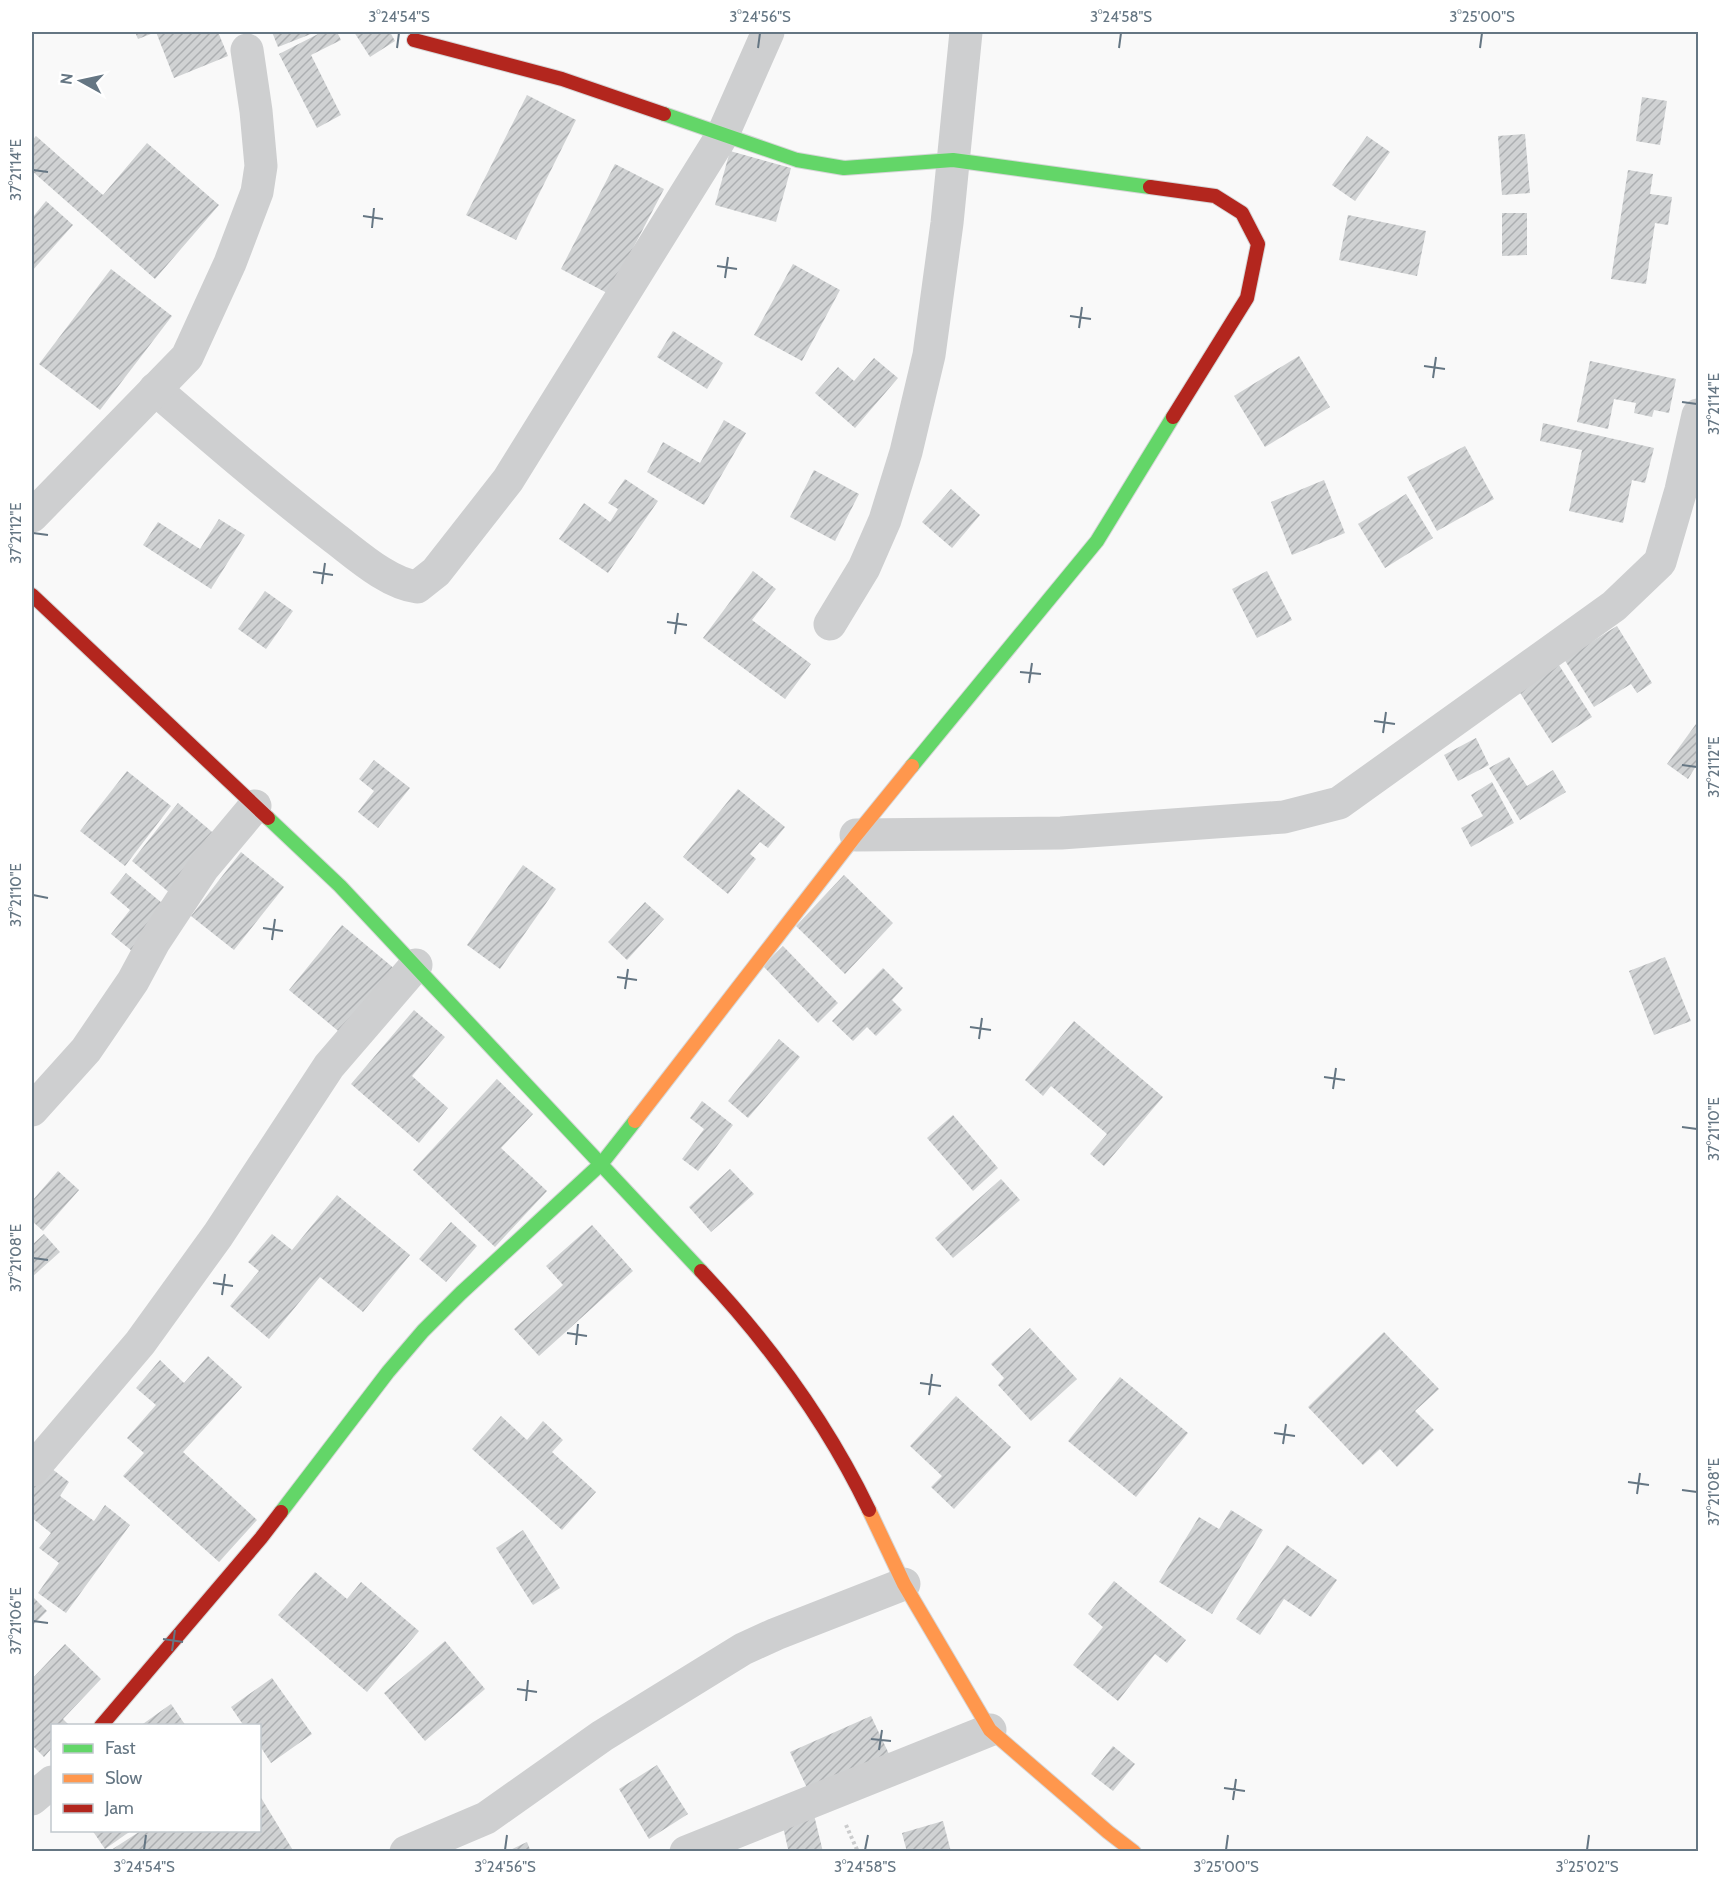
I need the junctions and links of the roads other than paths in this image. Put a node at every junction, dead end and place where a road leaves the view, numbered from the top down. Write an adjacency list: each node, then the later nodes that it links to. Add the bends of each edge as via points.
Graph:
1 (768, 32): 5 (street)
2 (966, 32): 6 (street)
3 (414, 40): 5 (street, via 561,79)
4 (247, 50): 7 (street, via 261,166 257,192 187,357)
5 (723, 134): 6 (street, via 797,160 844,168); 7 (street, via 508,480 436,572 417,587 407,586 372,566 293,506)
6 (953, 160): 12 (street, via 929,356 906,452 885,520 864,567); 14 (street, via 1215,196 1242,213 1258,244 1247,298 1097,541)
7 (155, 389): 10 (street)
8 (1698, 415): 9 (street)
9 (1690, 497): 14 (street, via 1660,562 1614,606 1339,803 1284,817 1061,834)
10 (32, 516)
11 (32, 596): 13 (street)
12 (830, 624)
13 (255, 806): 15 (street); 16 (street, via 185,895 86,1050)
14 (856, 835): 17 (street)
15 (416, 965): 17 (street); 18 (street, via 329,1066 218,1235 140,1342)
16 (32, 1110)
17 (602, 1163): 19 (street, via 721,1292 782,1365 851,1473); 20 (street, via 423,1331 387,1372 261,1538)
18 (32, 1470)
19 (904, 1584): 21 (street); 24 (street, via 743,1649 602,1736 486,1818)
20 (102, 1724)
21 (990, 1730): 25 (street); 26 (street)
22 (51, 1783): 23 (street)
23 (32, 1799)
24 (406, 1851)
25 (686, 1851)
26 (1134, 1851)

